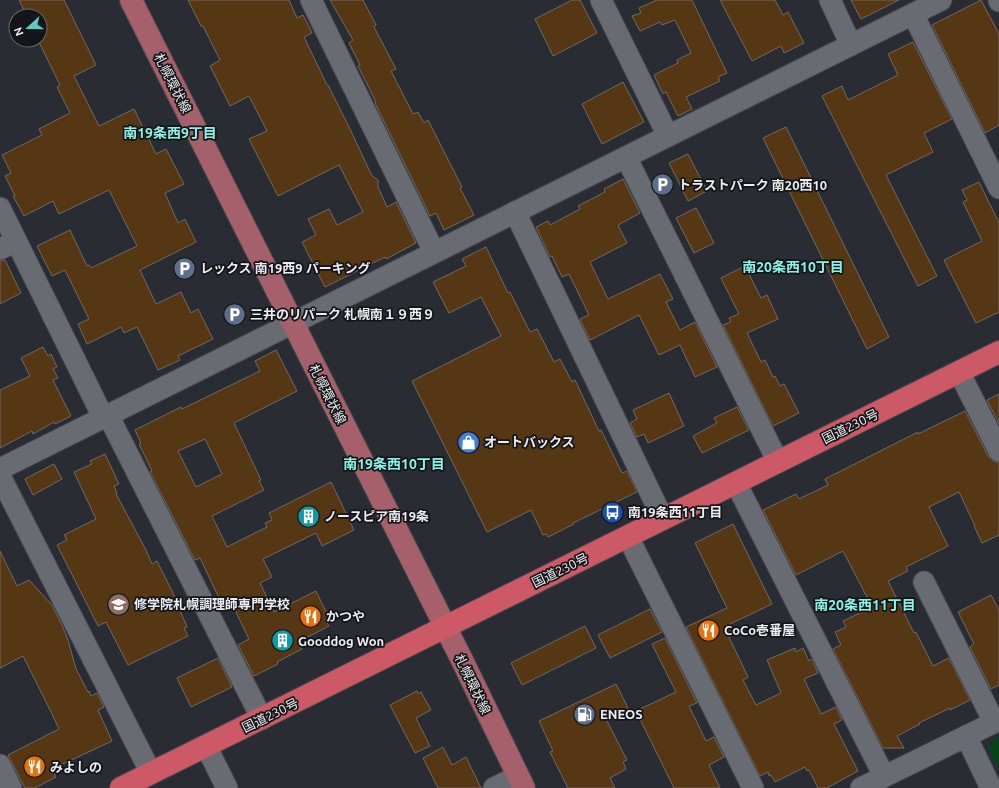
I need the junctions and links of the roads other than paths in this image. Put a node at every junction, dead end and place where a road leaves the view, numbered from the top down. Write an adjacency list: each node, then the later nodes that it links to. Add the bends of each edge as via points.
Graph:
1 (131, 0): 15 (main road, 札幌環状線)
2 (311, 0): 14 (street)
3 (601, 0): 8 (street)
4 (830, 0): 7 (street)
5 (941, 0): 6 (street)
6 (914, 14): 7 (street); 10 (street)
7 (851, 45): 8 (street)
8 (668, 136): 9 (street)
9 (626, 157): 12 (street); 20 (street)
10 (999, 188)
11 (0, 208): 13 (street)
12 (515, 212): 14 (street); 24 (street)
13 (8, 245): 18 (street)
14 (434, 252): 15 (street)
15 (293, 323): 18 (street); 27 (main road, 札幌環状線)
16 (999, 352): 17 (highway, 国道230号)
17 (959, 372): 19 (street); 20 (highway, 国道230号)
18 (106, 416): 21 (street); 28 (street)
19 (999, 452)
20 (778, 462): 23 (highway, 国道230号)
21 (0, 469)
22 (0, 476): 33 (street)
23 (736, 483): 24 (highway, 国道230号); 34 (street)
24 (663, 519): 25 (highway, 国道230号)
25 (628, 537): 27 (highway, 国道230号); 41 (street)
26 (924, 582): 29 (street)
27 (445, 628): 28 (highway, 国道230号); 35 (main road, 札幌環状線)
28 (262, 719): 31 (highway, 国道230号)
29 (996, 721): 30 (street)
30 (966, 736): 34 (street); 42 (street)
31 (206, 746): 33 (highway, 国道230号); 39 (street)
32 (0, 765): 37 (street)
33 (151, 773): 38 (highway, 国道230号)
34 (884, 776): 36 (street)
35 (521, 782): 40 (street)
36 (864, 787)
37 (11, 788)
38 (121, 788)
39 (227, 788)
40 (494, 788)
41 (753, 788)
42 (991, 788)

